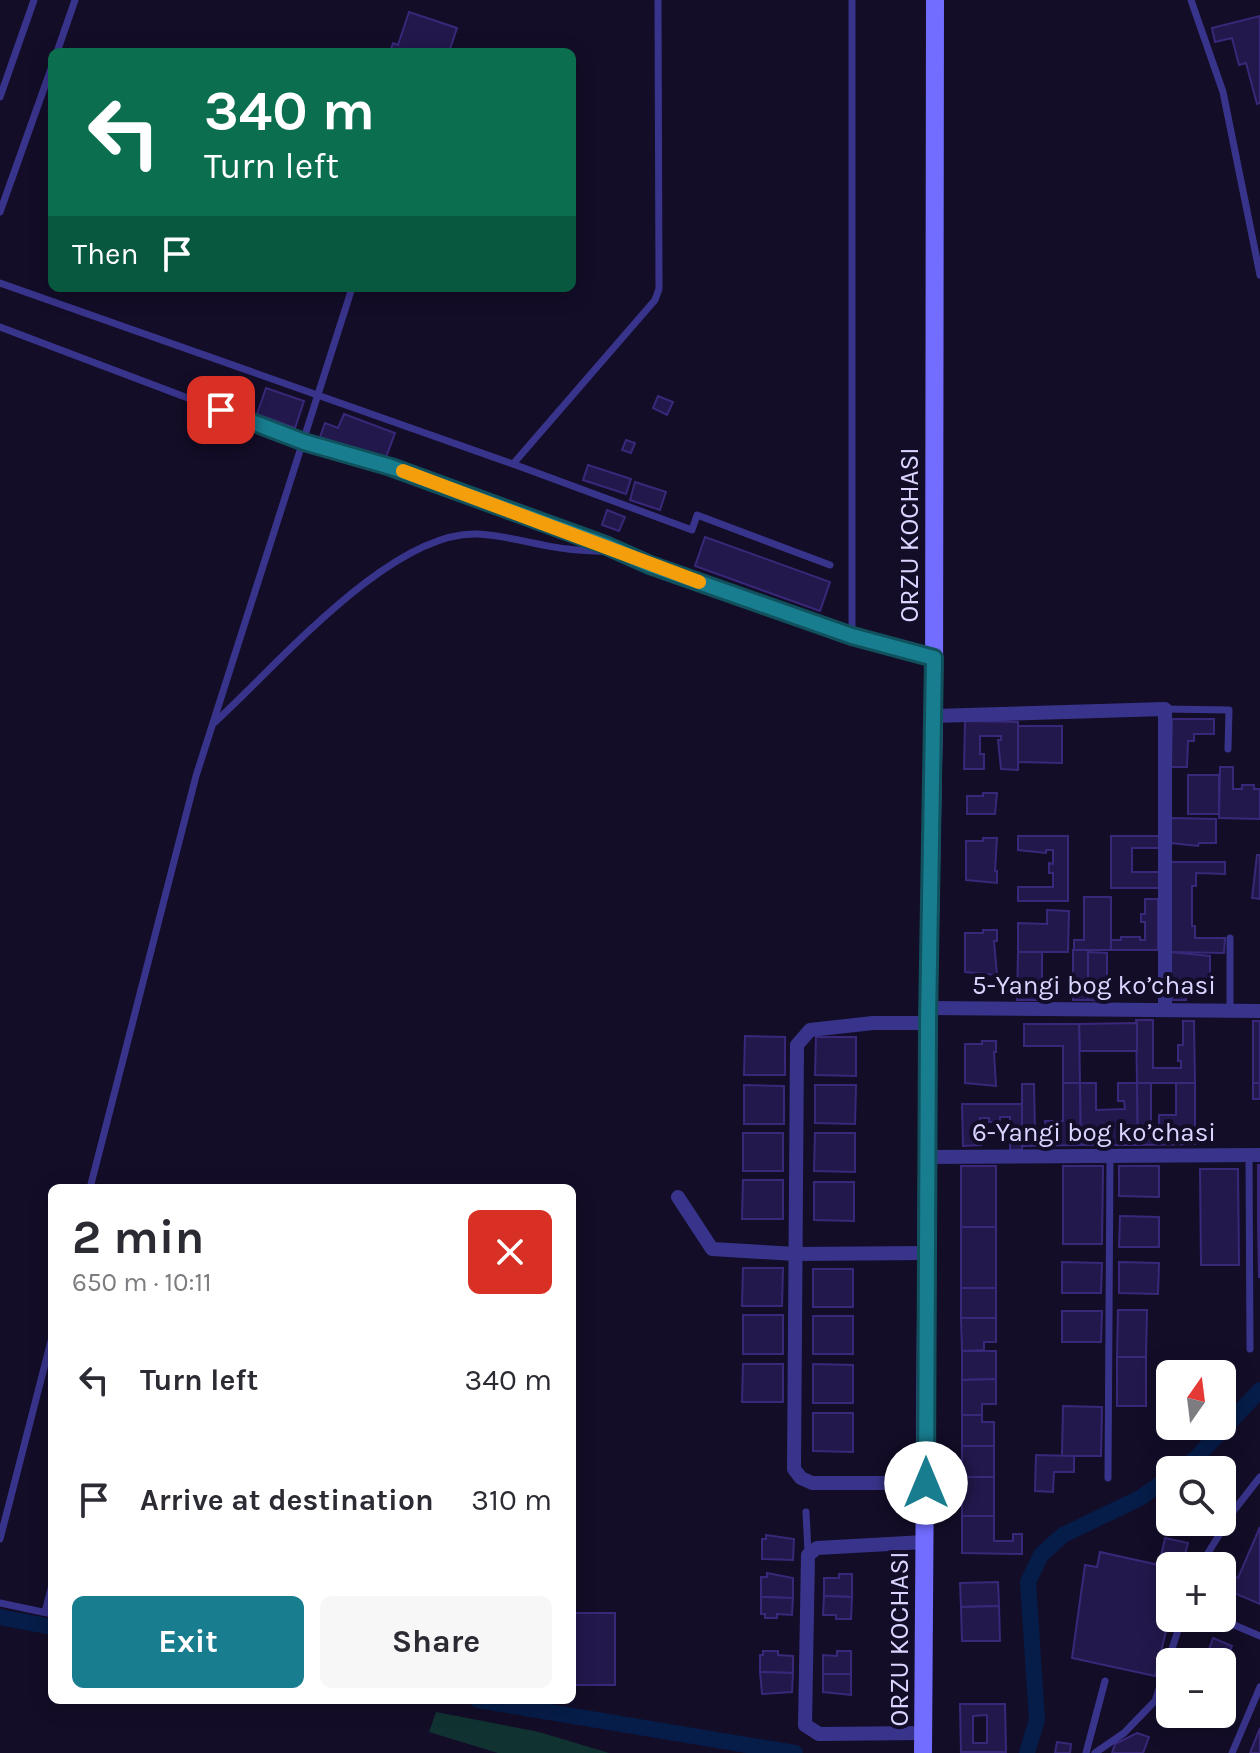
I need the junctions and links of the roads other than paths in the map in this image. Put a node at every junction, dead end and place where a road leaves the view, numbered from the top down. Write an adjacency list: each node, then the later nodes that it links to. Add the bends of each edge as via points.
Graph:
1 (34, 0): 9 (lane)
2 (75, 0): 7 (lane)
3 (658, 0): 17 (lane, via 659,289)
4 (852, 0): 20 (lane)
5 (935, 0): 21 (main road, ORZU KOCHASI)
6 (1191, 0): 11 (lane, via 1223,92)
7 (58, 48)
8 (48, 77): 10 (lane)
9 (0, 97)
10 (0, 212)
11 (1260, 275)
12 (0, 283): 15 (lane)
13 (351, 292): 15 (lane)
14 (0, 327): 16 (lane)
15 (319, 394): 16 (lane); 17 (lane)
16 (304, 442): 18 (lane, via 391,467); 24 (lane)
17 (513, 464): 19 (lane, via 692,530 697,515)
18 (621, 552): 20 (lane); 24 (lane, via 569,550 476,534 431,543 387,566 329,612)
19 (830, 565)
20 (852, 636): 21 (lane)
21 (934, 658): 23 (main road, ORZU KOCHASI)
22 (1165, 709): 23 (street); 25 (lane, via 1229,710); 27 (street)
23 (934, 716): 30 (main road, ORZU KOCHASI)
24 (212, 724): 34 (lane)
25 (1228, 749)
26 (1230, 938): 28 (lane)
27 (1165, 1010): 28 (street, 5-Yangi bog koʼchasi); 30 (street, 5-Yangi bog koʼchasi)
28 (1230, 1010): 29 (street, 5-Yangi bog koʼchasi)
29 (1260, 1011)
30 (928, 1016): 33 (main road, ORZU KOCHASI); 37 (street, 5-Yangi bog koʼchasi, via 810,1030 797,1045)
31 (1254, 1155): 32 (street, 6-Yangi bog koʼchasi); 38 (lane)
32 (1110, 1156): 33 (street, 6-Yangi bog koʼchasi); 41 (lane)
33 (927, 1157): 36 (main road, ORZU KOCHASI)
34 (91, 1184)
35 (678, 1197): 37 (street, via 712,1249)
36 (927, 1253): 37 (street); 42 (main road, ORZU KOCHASI)
37 (795, 1254): 42 (street, 5-Yangi bog koʼchasi, via 794,1469 812,1483)
38 (1250, 1349)
39 (48, 1353): 44 (lane)
40 (1260, 1477): 46 (lane)
41 (1108, 1478)
42 (926, 1483): 45 (main road, ORZU KOCHASI)
43 (806, 1512): 47 (lane)
44 (0, 1539)
45 (925, 1542): 47 (street, via 817,1548); 55 (main road, ORZU KOCHASI)
46 (1209, 1552)
47 (808, 1555): 55 (street, via 805,1725 819,1734)
48 (0, 1603): 49 (lane)
49 (48, 1613)
50 (1236, 1626): 52 (lane)
51 (1177, 1632): 57 (lane, via 1155,1701)
52 (1260, 1636)
53 (1105, 1681): 56 (lane)
54 (1260, 1687): 58 (lane)
55 (924, 1743)
56 (1086, 1753)
57 (1095, 1753)
58 (1232, 1753)

